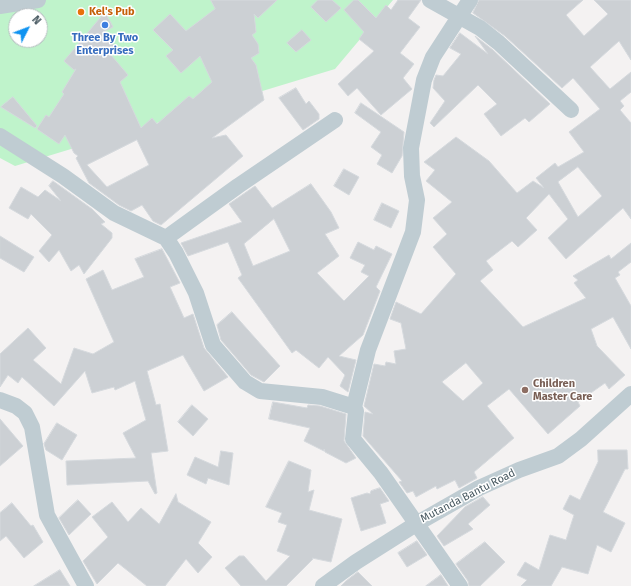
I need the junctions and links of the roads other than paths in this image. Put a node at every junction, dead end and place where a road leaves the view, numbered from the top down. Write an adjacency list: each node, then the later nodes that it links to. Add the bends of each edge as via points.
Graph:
1 (38, 0): 4 (street)
2 (430, 0): 5 (street)
3 (470, 0): 5 (street)
4 (0, 6)
5 (459, 17): 6 (street, via 480,28 499,43); 12 (street, via 433,57 424,80 411,148 412,176 417,200 413,232 368,350)
6 (571, 110)
7 (334, 120): 9 (street)
8 (0, 136): 9 (street, via 63,176 114,213)
9 (166, 238): 12 (street, via 176,252 196,293 213,345 245,382 260,391 322,397)
10 (631, 394): 13 (street, Mutanda Bantu Road, via 558,456 479,488)
11 (0, 400): 14 (street, via 16,406 25,413 32,427 47,515)
12 (354, 407): 13 (street, via 356,411 353,439 381,472)
13 (416, 524): 15 (street, Mutanda Bantu Road); 16 (street)
14 (86, 586)
15 (323, 586)
16 (460, 586)

